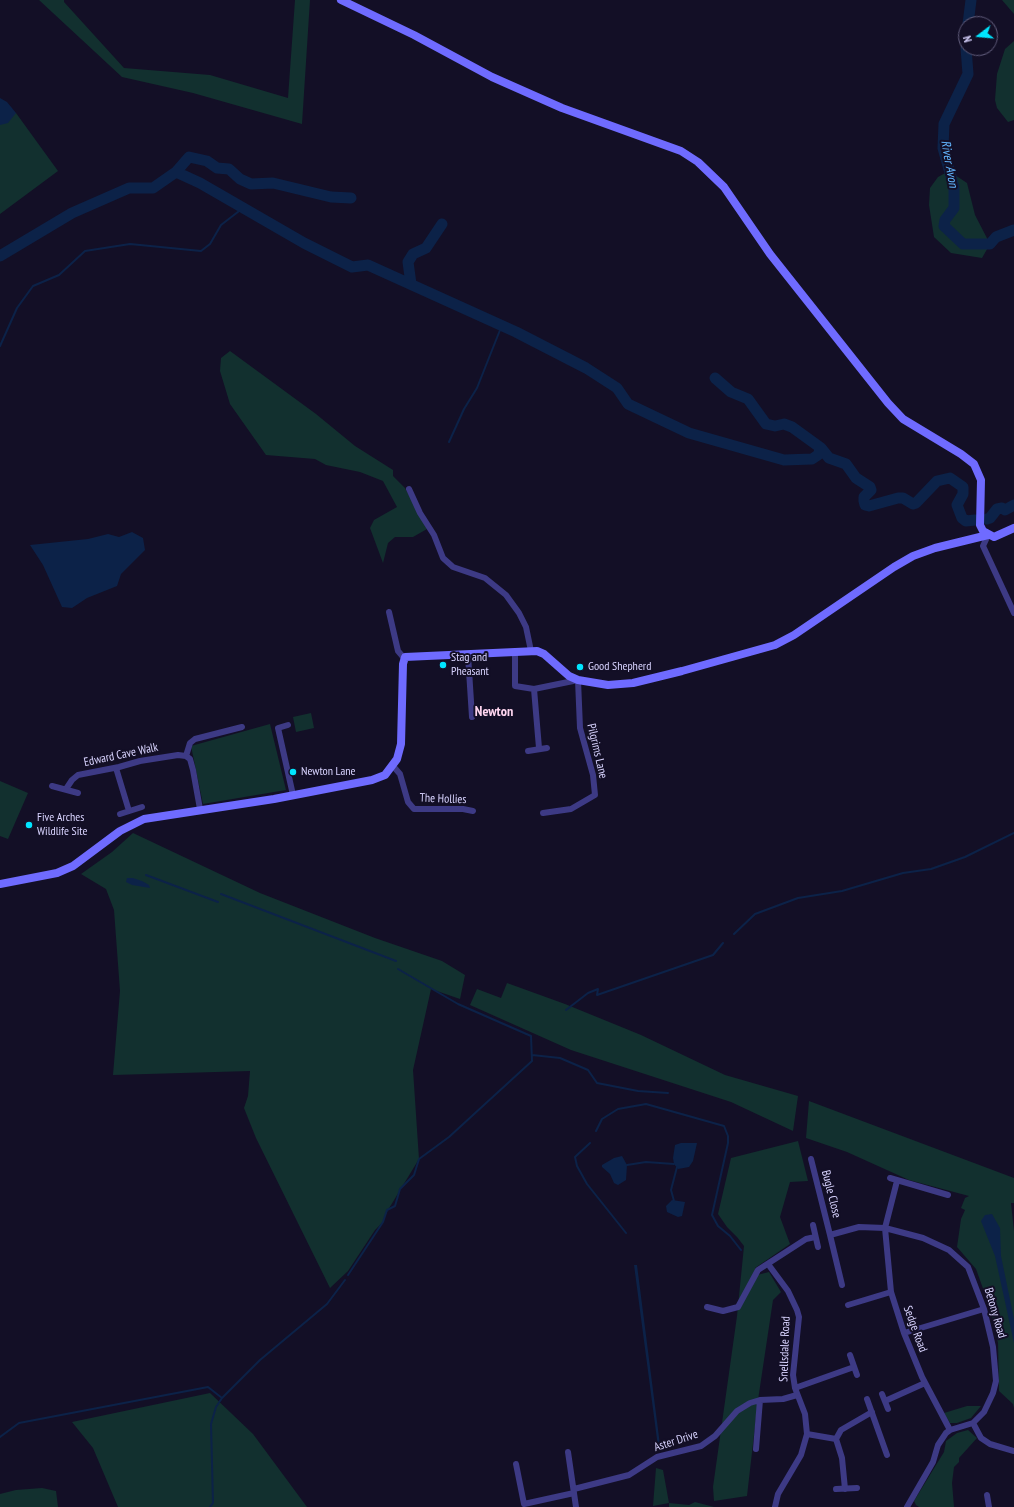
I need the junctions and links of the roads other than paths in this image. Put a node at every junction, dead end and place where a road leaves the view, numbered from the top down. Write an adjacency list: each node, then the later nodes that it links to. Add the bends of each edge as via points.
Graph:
1 (341, 0): 4 (street, via 492,77 562,108 681,151 698,162 724,187 770,254 888,403 904,419 974,464 980,480 980,525)
2 (409, 488): 7 (street, via 443,558 453,567 485,578 506,595 526,627)
3 (1014, 528): 4 (street, via 994,537)
4 (988, 535): 6 (street, via 983,546); 11 (street, via 913,556 775,645 633,683 608,685)
5 (389, 612): 10 (street, via 398,651)
6 (1014, 613)
7 (531, 651): 8 (street); 11 (street, via 544,654 569,676)
8 (515, 652): 9 (street); 12 (street, via 515,686)
9 (468, 655): 10 (street); 13 (street)
10 (406, 658): 20 (street, via 401,744)
11 (578, 680): 12 (street); 30 (street, Pilgrims Lane, via 580,728 593,775 595,795 571,809)
12 (534, 688): 16 (street)
13 (472, 718)
14 (288, 725): 25 (street, via 278,728)
15 (242, 727): 19 (street, via 195,739 190,743)
16 (539, 748): 17 (street); 18 (street)
17 (547, 748)
18 (528, 751)
19 (186, 756): 21 (street, Edward Cave Walk, via 147,760); 27 (street, via 193,770)
20 (393, 766): 25 (street, via 385,775 372,780); 28 (street, The Hollies, via 400,774 408,802 414,809)
21 (116, 768): 23 (street, Edward Cave Walk, via 76,776); 29 (street)
22 (52, 786): 23 (street)
23 (66, 789): 24 (street)
24 (78, 793)
25 (293, 795): 27 (street)
26 (142, 807): 29 (street)
27 (200, 809): 32 (street, via 144,818 125,828 73,866 57,873)
28 (473, 811)
29 (129, 812): 31 (street)
30 (543, 813)
31 (120, 814)
32 (0, 884)
33 (811, 1158): 39 (street, Bugle Close)
34 (890, 1178): 35 (street)
35 (897, 1181): 36 (street); 38 (street, Sedge Road)
36 (948, 1195)
37 (813, 1225): 40 (street)
38 (885, 1228): 39 (street, Bugle Close, via 859,1227); 44 (street, Sedge Road); 47 (street, Betony Road, via 923,1238 958,1257 973,1276)
39 (830, 1235): 43 (street, Bugle Close)
40 (815, 1236): 41 (street); 42 (street, via 806,1239)
41 (818, 1247)
42 (768, 1264): 46 (street, via 758,1270 738,1307 723,1311); 53 (street, Snellsdale Road, via 791,1296 799,1317 793,1375)
43 (842, 1285)
44 (891, 1292): 45 (street); 48 (street, Sedge Road)
45 (848, 1305)
46 (707, 1307)
47 (984, 1309): 48 (street); 61 (street, Betony Road, via 993,1347 996,1381 988,1404)
48 (904, 1334): 52 (street, Sedge Road)
49 (850, 1355): 50 (street)
50 (854, 1367): 51 (street); 53 (street)
51 (857, 1375)
52 (925, 1383): 58 (street); 62 (street, Sedge Road)
53 (795, 1388): 55 (street, Snellsdale Road)
54 (882, 1394): 58 (street)
55 (797, 1395): 57 (street, Aster Drive, via 783,1399); 63 (street, Snellsdale Road, via 805,1414)
56 (867, 1399): 60 (street)
57 (760, 1400): 65 (street); 73 (street, Aster Drive, via 737,1411 715,1436 701,1446 657,1457 630,1475)
58 (885, 1401): 59 (street)
59 (888, 1409)
60 (872, 1412): 64 (street, via 841,1430); 68 (street)
61 (973, 1423): 62 (street); 67 (street, via 981,1438 990,1444)
62 (950, 1430): 76 (street, via 938,1445 933,1462)
63 (807, 1434): 64 (street); 75 (street, Snellsdale Road, via 801,1455 778,1494)
64 (836, 1439): 72 (street, via 842,1458)
65 (756, 1449)
66 (568, 1452): 73 (street)
67 (1014, 1452)
68 (887, 1455)
69 (516, 1464): 73 (street, Aster Drive, via 524,1504)
70 (857, 1488): 72 (street)
71 (836, 1489): 72 (street)
72 (845, 1489)
73 (574, 1491): 74 (street)
74 (576, 1507)
75 (775, 1507)
76 (907, 1507)

